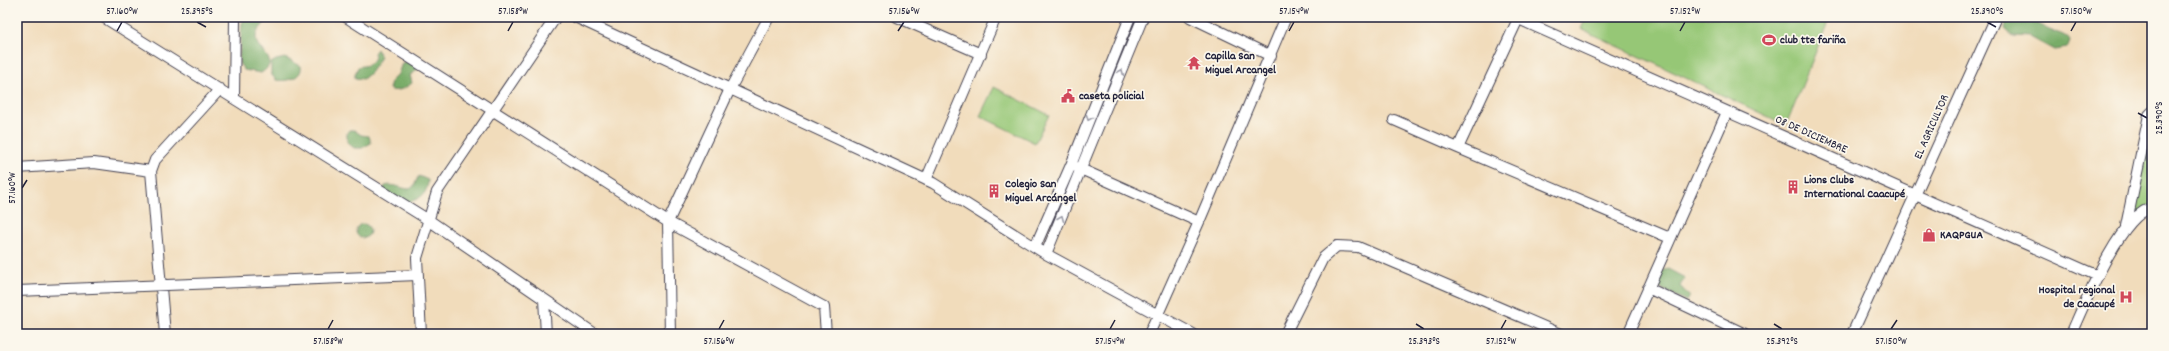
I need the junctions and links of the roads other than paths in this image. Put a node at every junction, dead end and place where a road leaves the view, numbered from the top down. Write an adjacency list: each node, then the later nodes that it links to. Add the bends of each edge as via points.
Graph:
1 (102, 17): 17 (street)
2 (235, 17): 19 (street)
3 (346, 17): 20 (street)
4 (556, 17): 20 (street)
5 (575, 17): 18 (street)
6 (769, 17): 18 (street)
7 (897, 17): 15 (street)
8 (996, 17): 15 (street)
9 (1130, 17): 25 (street, one-way to 25)
10 (1143, 17): 27 (street, one-way to 10)
11 (1190, 17): 16 (street)
12 (1286, 17): 16 (street)
13 (1996, 17): 30 (street, EL AGRICULTOR)
14 (1516, 18): 21 (street, 08 DE DICIEMBRE); 24 (street)
15 (981, 54): 29 (street)
16 (1271, 56): 34 (street)
17 (220, 89): 19 (street); 28 (street, via 155,160)
18 (730, 89): 29 (street); 33 (street)
19 (234, 98): 32 (street)
20 (493, 109): 32 (street, via 437,192); 33 (street)
21 (1727, 112): 30 (street, 08 DE DICIEMBRE); 36 (street)
22 (2152, 112): 35 (street, via 2149,115)
23 (1394, 120): 24 (street)
24 (1458, 148): 36 (street)
25 (1071, 164): 27 (street); 37 (street)
26 (17, 168): 28 (street, via 94,163)
27 (1081, 169): 34 (street); 38 (street, one-way to 27)
28 (151, 171): 41 (street)
29 (926, 180): 37 (street)
30 (1915, 197): 40 (street, 08 DE DICIEMBRE); 58 (street, EL AGRICULTOR)
31 (2152, 208): 35 (street)
32 (427, 219): 39 (street, via 417,258); 44 (street)
33 (668, 222): 50 (street); 51 (street, via 824,307)
34 (1199, 222): 45 (street)
35 (2126, 226): 40 (street)
36 (1670, 238): 42 (street)
37 (1035, 247): 38 (street)
38 (1046, 254): 45 (street)
39 (418, 275): 41 (street); 47 (street)
40 (2098, 276): 59 (street)
41 (162, 286): 43 (street); 46 (street)
42 (1648, 288): 56 (street); 57 (street)
43 (17, 292)
44 (544, 299): 48 (street); 49 (street)
45 (1158, 316): 52 (street); 53 (street)
46 (166, 334)
47 (421, 334)
48 (546, 334)
49 (595, 334)
50 (670, 334)
51 (826, 334)
52 (1149, 334)
53 (1193, 334)
54 (1285, 334): 55 (street, via 1323,258 1338,246 1358,247)
55 (1561, 334)
56 (1628, 334)
57 (1745, 334)
58 (1852, 334)
59 (2071, 334)

